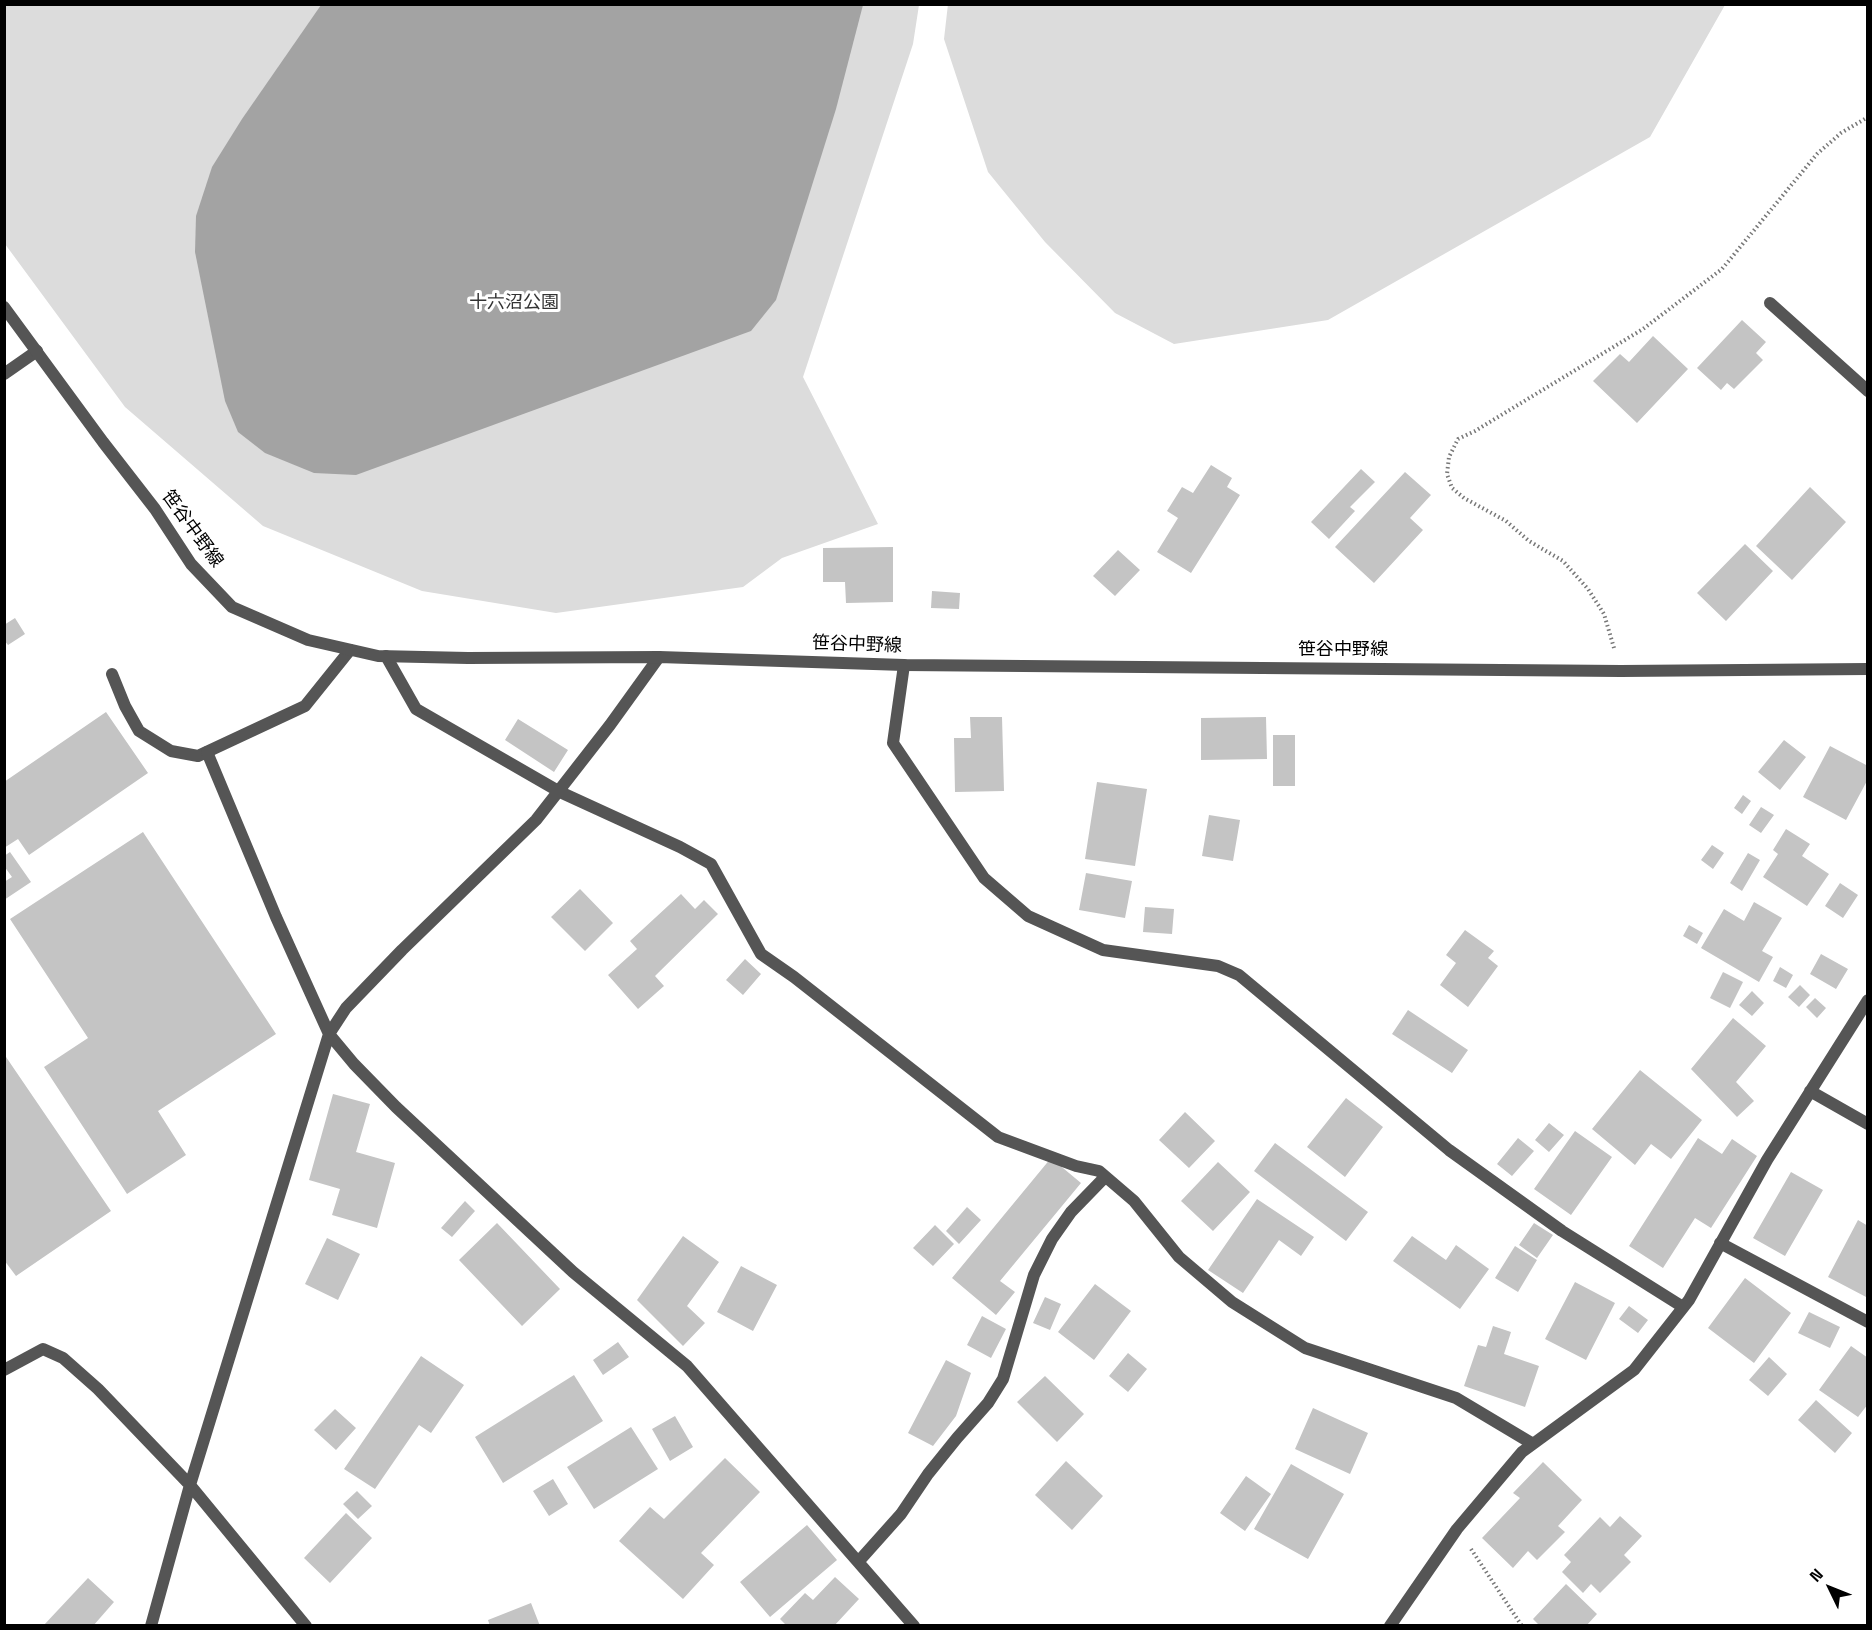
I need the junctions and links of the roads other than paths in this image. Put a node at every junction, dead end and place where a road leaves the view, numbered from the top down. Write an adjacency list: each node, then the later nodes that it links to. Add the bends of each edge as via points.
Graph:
1 (1770, 303): 5 (street)
2 (4, 307): 3 (street, 笹谷中野線)
3 (37, 351): 4 (street); 6 (street, 笹谷中野線, via 155,509 191,564 232,607 308,640)
4 (4, 374)
5 (1868, 391)
6 (350, 650): 7 (street, 笹谷中野線); 12 (street, via 305,706)
7 (386, 656): 8 (street, 笹谷中野線); 13 (street, via 417,709)
8 (659, 657): 9 (street, 笹谷中野線); 13 (street)
9 (904, 665): 10 (street, 笹谷中野線, via 1621,671); 20 (street, via 893,743 984,878 1028,916 1103,951 1218,966 1239,975 1449,1150 1562,1231)
10 (1868, 669)
11 (112, 674): 12 (street, via 139,731 171,752 198,756)
12 (207, 752): 15 (street)
13 (560, 792): 15 (street, via 346,1008); 18 (street, via 711,864 761,954 998,1137 1099,1171)
14 (1868, 1000): 16 (street)
15 (329, 1034): 24 (street); 25 (street, via 396,1107 573,1272 687,1366)
16 (1810, 1091): 17 (street); 19 (street)
17 (1868, 1125)
18 (1105, 1177): 23 (street, via 1134,1202 1179,1257 1232,1302 1305,1348 1456,1398); 25 (street, via 1071,1212 1052,1239 1034,1275 1003,1378 988,1403 928,1474 902,1514)
19 (1720, 1243): 20 (street); 21 (street)
20 (1683, 1307): 23 (street, via 1634,1370)
21 (1868, 1322)
22 (4, 1370): 24 (street, via 43,1349 63,1358)
23 (1533, 1444): 29 (street, via 1457,1529)
24 (190, 1485): 26 (street); 27 (street)
25 (859, 1561): 28 (street)
26 (151, 1626)
27 (306, 1626)
28 (914, 1626)
29 (1390, 1626)

